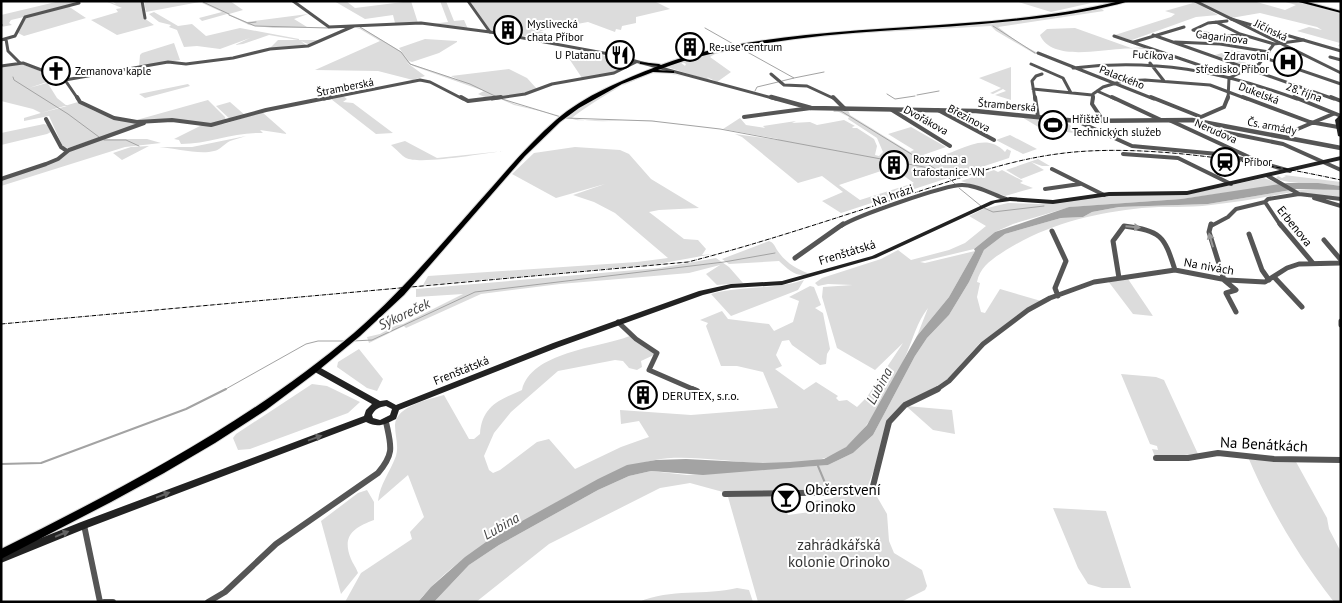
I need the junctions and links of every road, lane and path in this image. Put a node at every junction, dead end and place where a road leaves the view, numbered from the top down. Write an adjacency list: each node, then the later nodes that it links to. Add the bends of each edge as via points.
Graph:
1 (142, 1): 11 (street)
2 (293, 1): 14 (street, Štramberská, via 328,26)
3 (468, 1): 16 (street)
4 (1126, 1): 36 (main road, via 1005,21 787,37 731,46)
5 (1195, 1): 12 (street, Jičínská)
6 (1297, 1): 10 (highway)
7 (1302, 1): 10 (highway)
8 (1308, 1): 10 (highway)
9 (79, 3): 20 (street, via 25,17 16,34)
10 (1339, 11)
11 (145, 18)
12 (1229, 20): 13 (street); 22 (street); 25 (street, Jičínská)
13 (1216, 22): 18 (street); 18 (street, via 1193,30 1236,38)
14 (352, 27): 16 (street, Štramberská, via 421,23); 49 (street, Štramberská, via 308,46 270,49 186,64 168,62)
15 (1184, 27): 17 (street)
16 (490, 32): 32 (street, Štramberská)
17 (1153, 35): 23 (street); 24 (street)
18 (1244, 35): 25 (street)
19 (1114, 36): 23 (street)
20 (6, 39): 21 (street); 33 (street, via 8,51)
21 (1, 40)
22 (1304, 40): 25 (street); 26 (street)
23 (1134, 42): 44 (street)
24 (1172, 42): 27 (street, Gagarinova, via 1211,43); 41 (street)
25 (1275, 43): 27 (street); 47 (street, Jičínská)
26 (1341, 51)
27 (1269, 52): 30 (street)
28 (1038, 53): 40 (street, Palackého)
29 (1330, 57): 31 (street)
30 (1264, 58): 41 (street); 52 (street)
31 (1341, 60)
32 (636, 62): 34 (street, Štramberská); 71 (street, Štramberská, via 614,73 552,84 527,94 475,101 420,80 262,111 218,125)
33 (20, 63): 38 (street); 49 (street)
34 (642, 63): 36 (main road); 39 (street, Štramberská); 42 (main road, via 650,67)
35 (1150, 63): 40 (street, Fučíkova, via 1111,63); 44 (street, Fučíkova); 50 (street)
36 (669, 64): 39 (main road); 43 (main road, via 665,68)
37 (1032, 64): 56 (street, via 1063,78)
38 (1, 66)
39 (657, 68): 42 (main road); 43 (street, Štramberská)
40 (1073, 68): 51 (street, Palackého)
41 (1250, 68): 48 (street); 58 (street)
42 (646, 72): 43 (main road); 116 (main road, via 595,96 558,121 531,146 383,312)
43 (672, 72): 59 (street, Štramberská)
44 (1219, 72): 48 (street, Fučíkova)
45 (770, 74): 60 (street, via 784,85 807,86 834,98)
46 (1042, 74): 53 (street, via 1032,78)
47 (1341, 74)
48 (1232, 76): 54 (street, via 1227,81); 64 (street, 28. října)
49 (66, 80): 71 (street, Štramberská, via 76,99 90,108 117,119)
50 (1164, 81): 51 (street, Dukelská); 54 (street, Dukelská)
51 (1112, 83): 55 (street); 68 (street, Palackého)
52 (1341, 84)
53 (1033, 89): 56 (street); 66 (street)
54 (1227, 90): 68 (street, via 1228,101 1224,107); 74 (street, Dukelská)
55 (1097, 91): 57 (street); 69 (street)
56 (1072, 93): 57 (street)
57 (1092, 95): 73 (street, via 1092,104)
58 (1341, 101)
59 (811, 108): 60 (street, Štramberská); 65 (street, Štramberská)
60 (845, 109): 61 (street, Štramberská)
61 (892, 110): 62 (street, Štramberská); 80 (street, Dvořákova)
62 (938, 110): 66 (street, Štramberská); 79 (street, Březinova)
63 (1333, 114): 74 (street)
64 (1341, 116): 75 (main road, via 1337,120)
65 (744, 117)
66 (1038, 117): 72 (street, Štramberská)
67 (46, 119): 82 (street)
68 (1201, 119): 70 (street, Štramberská); 81 (street, Čs. armády)
69 (1161, 120): 70 (street, Štramberská); 73 (street, Štramberská)
70 (1169, 120): 85 (street, Nerudova)
71 (149, 121): 82 (street)
72 (1079, 122): 73 (street, Štramberská); 85 (street, via 1132,146)
73 (1104, 122)
74 (1314, 123): 75 (street, Dukelská); 77 (street)
75 (1338, 127): 78 (main road)
76 (1214, 130): 86 (street, via 1283,144)
77 (1293, 131)
78 (1341, 136)
79 (994, 140)
80 (950, 146)
81 (1341, 148)
82 (67, 151): 91 (street, via 53,162)
83 (1123, 154): 93 (street, via 1178,158)
84 (1341, 158): 86 (main road, Frenštátská)
85 (1253, 160): 88 (street, Nerudova)
86 (1325, 163): 88 (main road, Frenštátská); 89 (street)
87 (1052, 169): 92 (street)
88 (1290, 170): 90 (main road, Frenštátská)
89 (1341, 170)
90 (1268, 176): 93 (main road, Frenštátská); 95 (street)
91 (1, 179)
92 (1081, 184): 94 (street); 96 (street)
93 (1231, 184): 96 (main road, Frenštátská, via 1179,194)
94 (1045, 189)
95 (1299, 193): 97 (street); 100 (street)
96 (1104, 195): 98 (main road, Frenštátská, via 1053,202)
97 (1319, 198): 99 (street); 101 (street)
98 (1006, 199): 105 (street, Na hrázi, via 971,186 927,194 845,223); 115 (main road, Frenštátská, via 980,206 880,255 778,284 718,289)
99 (1341, 199)
100 (1265, 202): 106 (street, Erbenova); 111 (street, one-way to 100, via 1209,232 1212,223 1236,210)
101 (1341, 206)
102 (1052, 231): 112 (street, via 1066,261 1055,288)
103 (1249, 234): 110 (street, via 1262,270)
104 (1324, 240): 107 (street, Na nivách)
105 (795, 258)
106 (1312, 262): 107 (street, Na nivách); 110 (street, Na nivách, via 1291,266)
107 (1341, 262)
108 (1175, 270): 109 (street, Na nivách); 109 (street, one-way to 108, via 1113,241 1126,226 1148,229 1166,242); 111 (street, Na nivách)
109 (1119, 278): 112 (street, Na nivách, via 1094,282)
110 (1271, 278): 111 (street, Na nivách, via 1252,283); 113 (street)
111 (1224, 280): 114 (street, via 1236,290 1226,293)
112 (1058, 296): 124 (street, Na nivách, via 1043,302 983,344 949,381 905,405 897,413 886,429 872,490)
113 (1302, 307)
114 (1236, 312)
115 (618, 322): 117 (street, via 657,353 649,370); 119 (main road, Frenštátská)
116 (316, 369): 118 (main road); 126 (main road, via 268,404 191,452)
117 (697, 391)
118 (379, 404): 119 (main road, via 390,403); 120 (main road, via 370,410)
119 (396, 408): 121 (main road, via 394,416)
120 (368, 418): 121 (main road, via 374,423); 125 (main road, one-way to 120)
121 (386, 422): 131 (street, via 392,450 382,469 270,548 225,592)
122 (1156, 458): 123 (street, Na Benátkách, via 1188,458 1218,453 1274,459)
123 (1341, 460)
124 (725, 494)
125 (84, 525): 127 (main road, one-way to 125); 128 (street)
126 (1, 554)
127 (1, 559)
128 (100, 602)
129 (104, 602): 130 (street)
130 (113, 602)
131 (208, 602)

